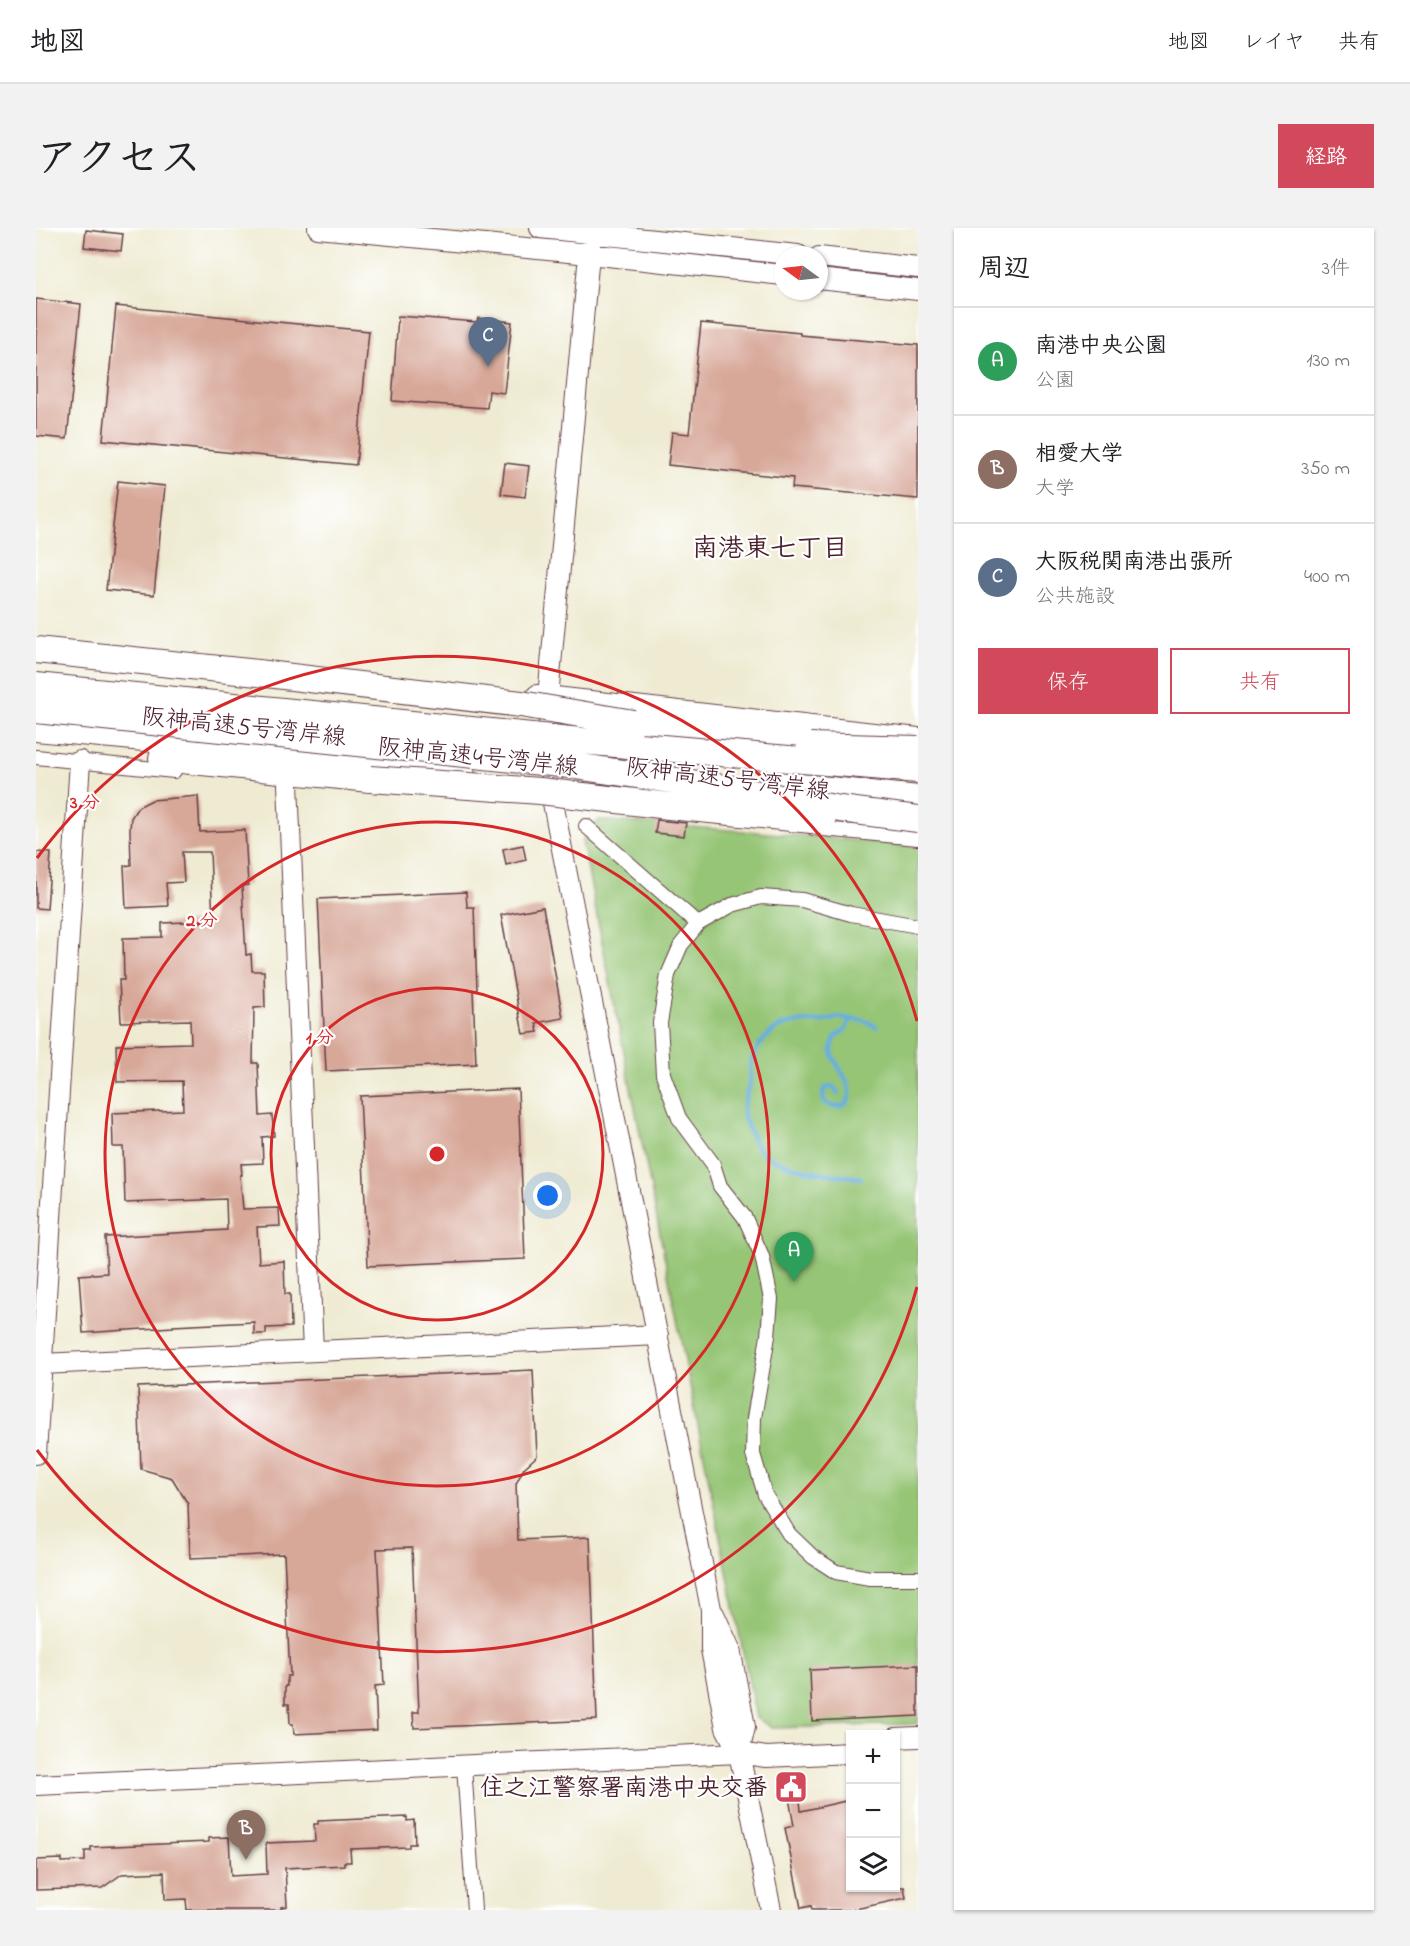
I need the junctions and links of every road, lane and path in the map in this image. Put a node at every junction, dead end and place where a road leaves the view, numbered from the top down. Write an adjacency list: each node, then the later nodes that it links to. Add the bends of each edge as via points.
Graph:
1 (318, 228): 5 (street)
2 (540, 228): 3 (street)
3 (591, 233): 4 (street); 5 (street)
4 (774, 252)
5 (589, 254): 8 (street); 16 (street)
6 (828, 258): 7 (street)
7 (918, 268)
8 (774, 274)
9 (828, 280): 10 (street)
10 (918, 290)
11 (36, 640): 16 (street)
12 (36, 650): 19 (highway, bridge, via 451,695)
13 (36, 671): 19 (highway, bridge, via 517,716)
14 (36, 680): 23 (highway, 阪神高速4号湾岸線, bridge, via 580,735)
15 (36, 686): 26 (highway, 阪神高速5号湾岸線, bridge, via 580,741)
16 (548, 697): 21 (street); 28 (street)
17 (36, 704): 29 (highway, 阪神高速5号湾岸線)
18 (36, 710): 32 (highway, 阪神高速4号湾岸線, bridge, via 561,764)
19 (633, 723): 21 (highway, via 761,734)
20 (36, 728): 28 (highway, bridge, via 371,759)
21 (918, 739)
22 (36, 745): 28 (highway, bridge)
23 (918, 749)
24 (36, 757): 25 (street)
25 (80, 761): 27 (street); 40 (street)
26 (918, 770)
27 (288, 784): 28 (street); 39 (street)
28 (547, 797): 30 (street); 34 (highway, bridge); 38 (street)
29 (918, 799)
30 (658, 813)
31 (686, 817): 35 (street)
32 (918, 819)
33 (586, 825): 36 (street)
34 (918, 830)
35 (918, 838)
36 (698, 924): 37 (street, via 732,905 761,897 802,900); 42 (street, via 681,945 668,975 660,1023 663,1074 679,1118 712,1164 720,1186 745,1218 762,1256 771,1299 754,1418 753,1454 765,1495 789,1534 836,1572 870,1578)
37 (918, 926)
38 (658, 1335): 39 (street); 48 (street, via 711,1609 730,1649 745,1727)
39 (312, 1351): 40 (street)
40 (42, 1364): 41 (street)
41 (36, 1454)
42 (918, 1578)
43 (918, 1737): 44 (street)
44 (900, 1738)
45 (846, 1740): 48 (street, via 767,1744)
46 (918, 1750): 47 (street)
47 (900, 1751)
48 (739, 1753): 49 (street, via 766,1757); 50 (street); 53 (street)
49 (846, 1753)
50 (464, 1766): 51 (street); 52 (street)
51 (36, 1785)
52 (474, 1910)
53 (771, 1910)

